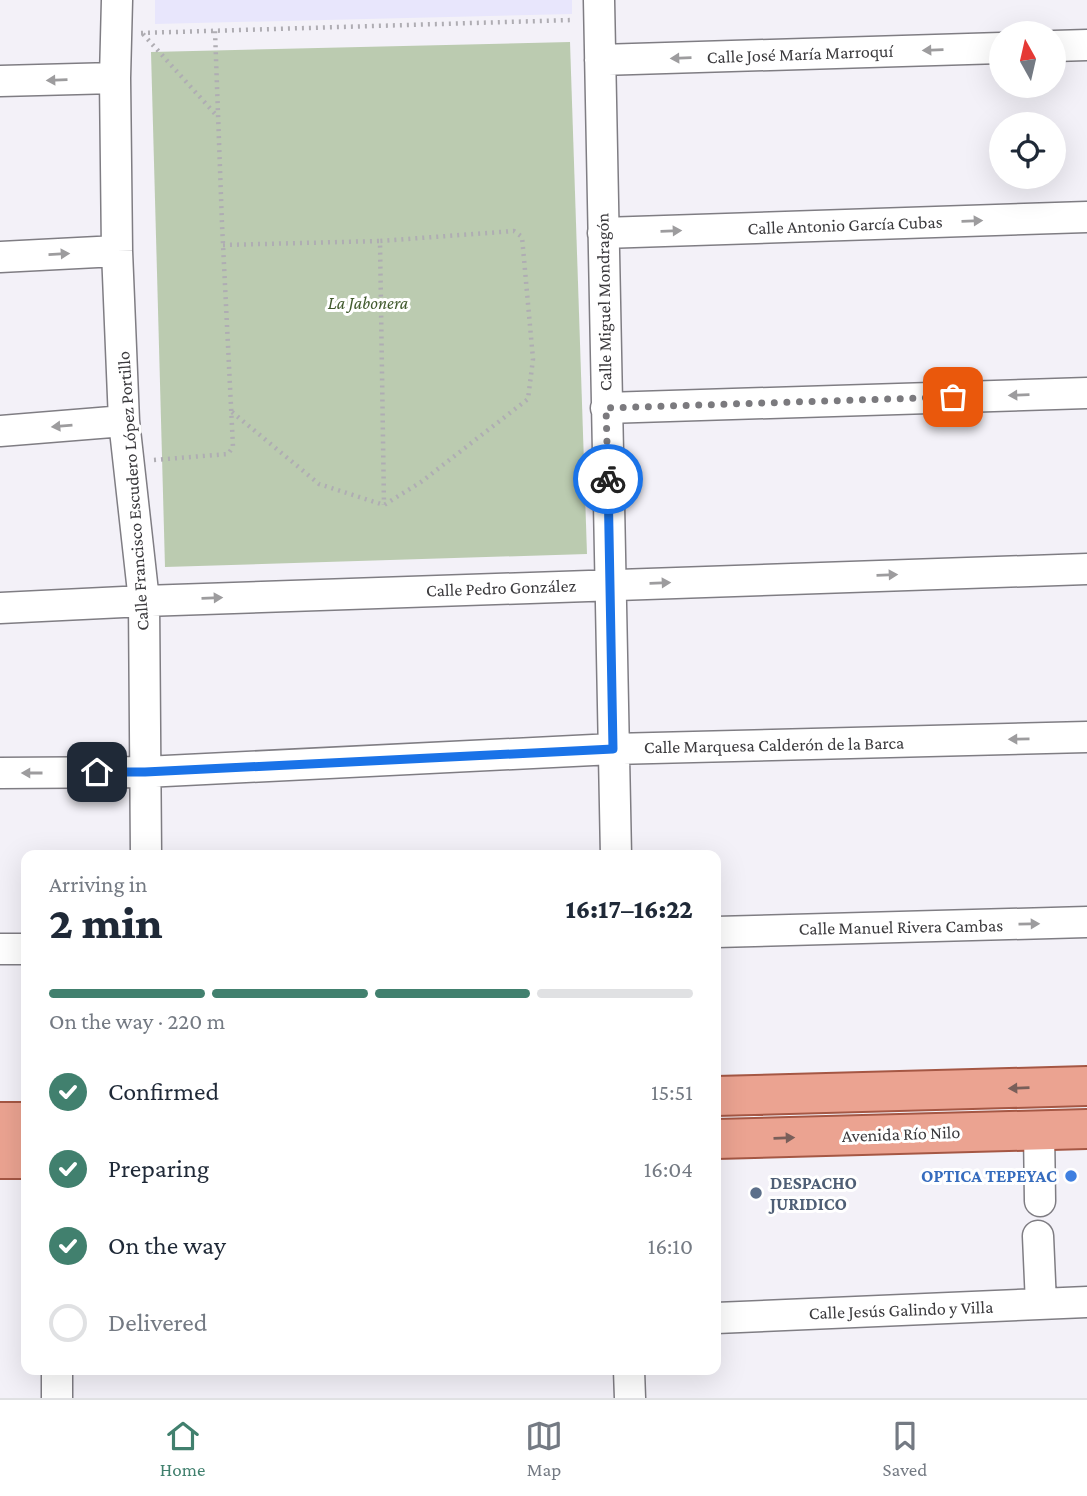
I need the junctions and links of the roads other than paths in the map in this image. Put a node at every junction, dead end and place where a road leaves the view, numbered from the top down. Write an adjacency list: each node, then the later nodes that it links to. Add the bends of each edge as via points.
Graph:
1 (117, 0): 7 (street, Calle Francisco Escudero López Portillo, via 129,33)
2 (599, 10): 6 (street, Calle Miguel Mondragón)
3 (1087, 45): 4 (street)
4 (1066, 46)
5 (989, 48): 6 (street, Calle José María Marroquí, one-way to 6)
6 (600, 60): 10 (street, Calle Miguel Mondragón)
7 (115, 78): 8 (street, one-way to 8); 11 (street, Calle Francisco Escudero López Portillo)
8 (0, 81)
9 (1087, 217): 10 (street, Calle Antonio García Cubas, one-way to 9)
10 (603, 233): 14 (street, Calle Miguel Mondragón)
11 (117, 251): 12 (street, one-way to 11); 15 (street, Calle Francisco Escudero López Portillo)
12 (0, 257)
13 (1087, 393): 14 (street, one-way to 14)
14 (606, 408): 18 (street, Calle Miguel Mondragón)
15 (124, 421): 16 (street, one-way to 16); 19 (street, Calle Francisco Escudero López Portillo)
16 (0, 430)
17 (1087, 569): 18 (street, Calle Pedro González, one-way to 17)
18 (610, 584): 19 (street, Calle Pedro González, one-way to 18); 22 (street, Calle Miguel Mondragón)
19 (144, 601): 20 (street, Calle Pedro González); 23 (street, Calle Francisco Escudero López Portillo)
20 (0, 608)
21 (1087, 737): 22 (street, Calle Marquesa Calderón de la Barca, one-way to 22)
22 (613, 749): 23 (street, Calle Marquesa Calderón de la Barca); 26 (street, Calle Miguel Mondragón)
23 (145, 772): 24 (street, Calle Marquesa Calderón de la Barca, one-way to 24); 25 (street, Calle Francisco Escudero López Portillo)
24 (0, 773)
25 (146, 850)
26 (616, 850)
27 (1087, 922): 28 (street, Calle Manuel Rivera Cambas, one-way to 27)
28 (721, 932)
29 (21, 949): 30 (street)
30 (0, 950)
31 (1087, 1086): 32 (main road, one-way to 32)
32 (721, 1096)
33 (0, 1122): 34 (main road)
34 (21, 1122)
35 (1087, 1129): 36 (main road, Avenida Río Nilo)
36 (1039, 1130): 37 (main road, Avenida Río Nilo, one-way to 36); 40 (street)
37 (721, 1139)
38 (21, 1158): 39 (main road)
39 (0, 1159)
40 (1040, 1201)
41 (1038, 1236): 43 (street)
42 (1087, 1303): 43 (street, Calle Jesús Galindo y Villa)
43 (1041, 1304): 44 (street, Calle Jesús Galindo y Villa)
44 (721, 1318)
45 (57, 1375): 47 (street)
46 (629, 1375): 48 (street)
47 (57, 1398)
48 (630, 1398)

